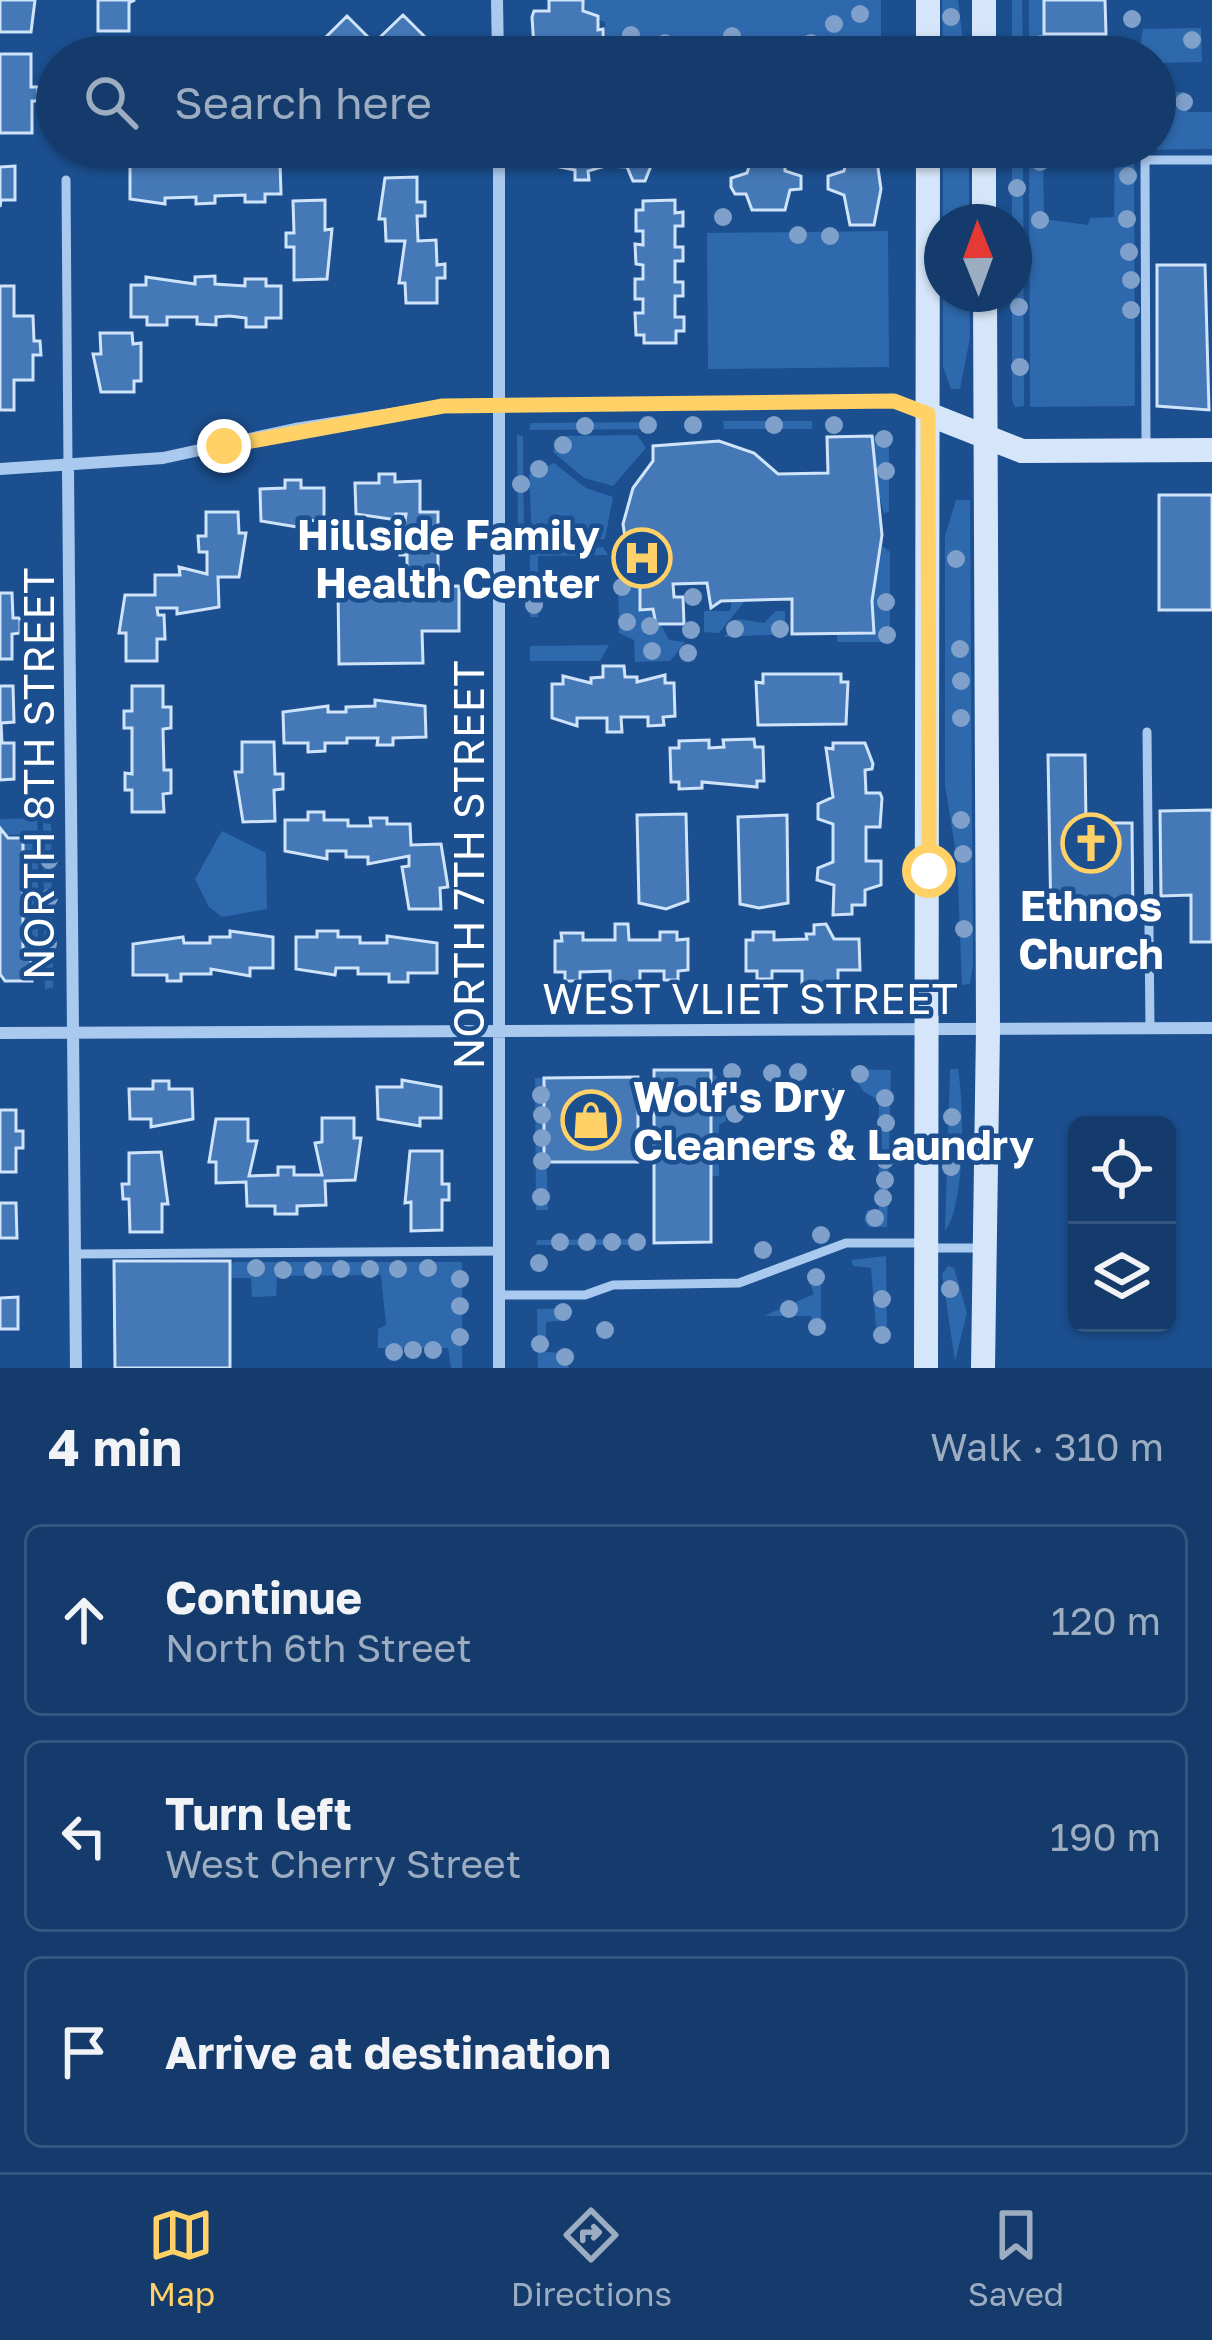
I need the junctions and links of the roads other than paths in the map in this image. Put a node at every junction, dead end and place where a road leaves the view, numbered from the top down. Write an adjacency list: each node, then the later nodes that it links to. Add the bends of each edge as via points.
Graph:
1 (497, 0): 4 (street)
2 (928, 0): 5 (main road)
3 (984, 0): 6 (main road)
4 (498, 36)
5 (928, 36)
6 (984, 36)
7 (1176, 160): 8 (lane)
8 (1212, 160)
9 (499, 168): 16 (street, NORTH 7TH STREET)
10 (928, 168): 17 (main road)
11 (984, 168): 14 (main road)
12 (1145, 168): 19 (lane)
13 (66, 180): 21 (lane, NORTH 8TH STREET)
14 (984, 204)
15 (985, 312): 18 (main road)
16 (501, 404): 17 (street, via 894,401); 21 (street, via 392,412 163,458); 28 (street, NORTH 7TH STREET)
17 (928, 414): 18 (main road); 27 (main road)
18 (985, 436): 19 (main road, via 1022,451); 26 (main road)
19 (1146, 450): 20 (main road)
20 (1212, 450)
21 (68, 468): 22 (street); 30 (street, NORTH 8TH STREET)
22 (0, 469)
23 (1148, 732): 24 (lane)
24 (1150, 1028): 25 (street, WEST VLIET STREET); 26 (street, WEST VLIET STREET)
25 (1212, 1028)
26 (988, 1029): 27 (street, WEST VLIET STREET); 32 (main road)
27 (930, 1030): 28 (street, WEST VLIET STREET); 31 (main road)
28 (501, 1032): 30 (street, WEST VLIET STREET); 33 (street, NORTH 7TH STREET)
29 (0, 1033): 30 (street, WEST VLIET STREET)
30 (73, 1033): 34 (street, NORTH 8TH STREET)
31 (928, 1246): 32 (lane); 35 (lane, via 846,1243 740,1283); 38 (main road)
32 (982, 1248): 39 (main road)
33 (500, 1251): 34 (lane); 35 (street, NORTH 7TH STREET)
34 (75, 1254): 36 (street, NORTH 8TH STREET)
35 (500, 1295): 37 (street, NORTH 7TH STREET)
36 (76, 1368)
37 (500, 1368)
38 (926, 1368)
39 (983, 1368)

